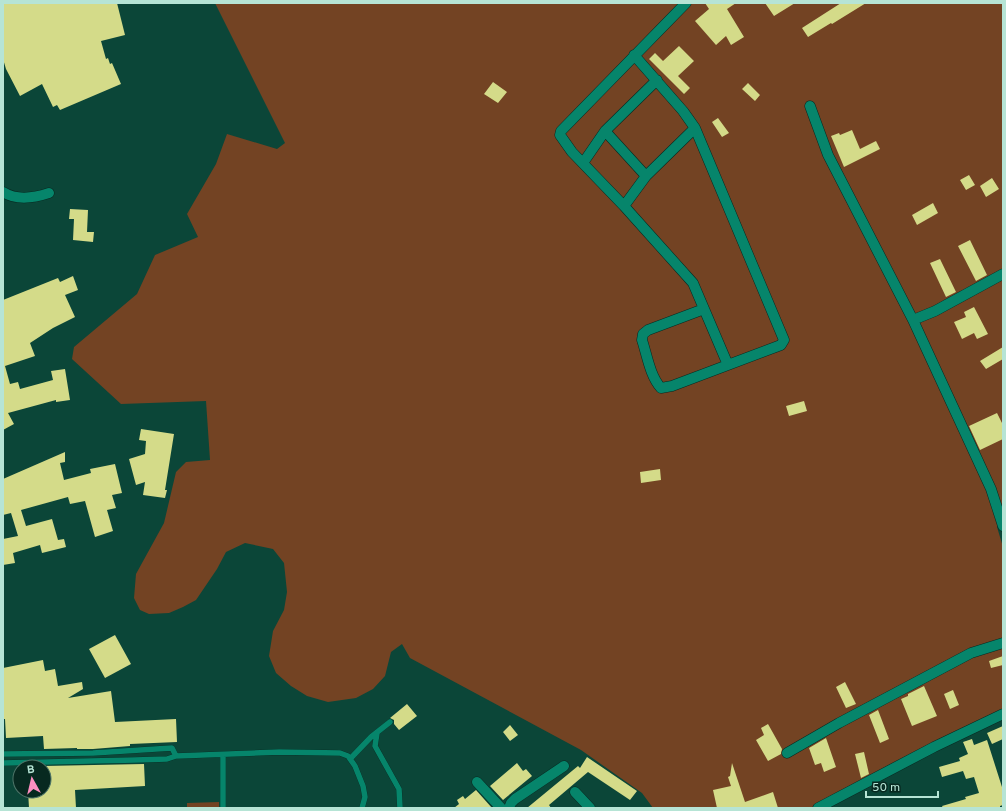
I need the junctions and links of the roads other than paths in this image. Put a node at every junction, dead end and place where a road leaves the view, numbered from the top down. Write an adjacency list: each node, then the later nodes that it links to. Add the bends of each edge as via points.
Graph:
1 (686, 3): 2 (street)
2 (634, 55): 3 (street); 7 (street, via 561,131 562,139)
3 (657, 80): 5 (street); 6 (street)
4 (810, 106): 14 (street, via 828,155)
5 (695, 128): 8 (street); 15 (street, via 784,340 781,345)
6 (605, 131): 7 (street); 8 (street)
7 (583, 163): 11 (street)
8 (646, 176): 11 (street)
9 (3, 192): 10 (street, via 20,198 36,198)
10 (49, 194)
11 (624, 206): 13 (street, via 693,283)
12 (1003, 274): 14 (street, via 935,312)
13 (704, 309): 15 (street); 15 (street, via 643,334 642,340 657,384 664,389)
14 (913, 320): 16 (street, via 991,489)
15 (728, 365)
16 (1003, 526)
17 (1003, 643): 21 (street, via 970,653)
18 (1003, 714): 36 (street)
19 (390, 722): 20 (lane)
20 (377, 733): 25 (lane); 32 (lane, via 375,746 399,789)
21 (787, 753)
22 (3, 754): 24 (lane, via 38,755 172,748)
23 (223, 755): 24 (lane); 25 (lane, via 279,752 340,753); 30 (lane)
24 (176, 756): 26 (lane, via 167,759)
25 (350, 759): 31 (lane, via 363,786 365,797)
26 (3, 763)
27 (564, 766): 34 (street, via 515,799)
28 (477, 782): 33 (street)
29 (575, 792): 35 (street)
30 (223, 808)
31 (362, 808)
32 (400, 808)
33 (501, 808)
34 (509, 808)
35 (590, 808)
36 (818, 808)

